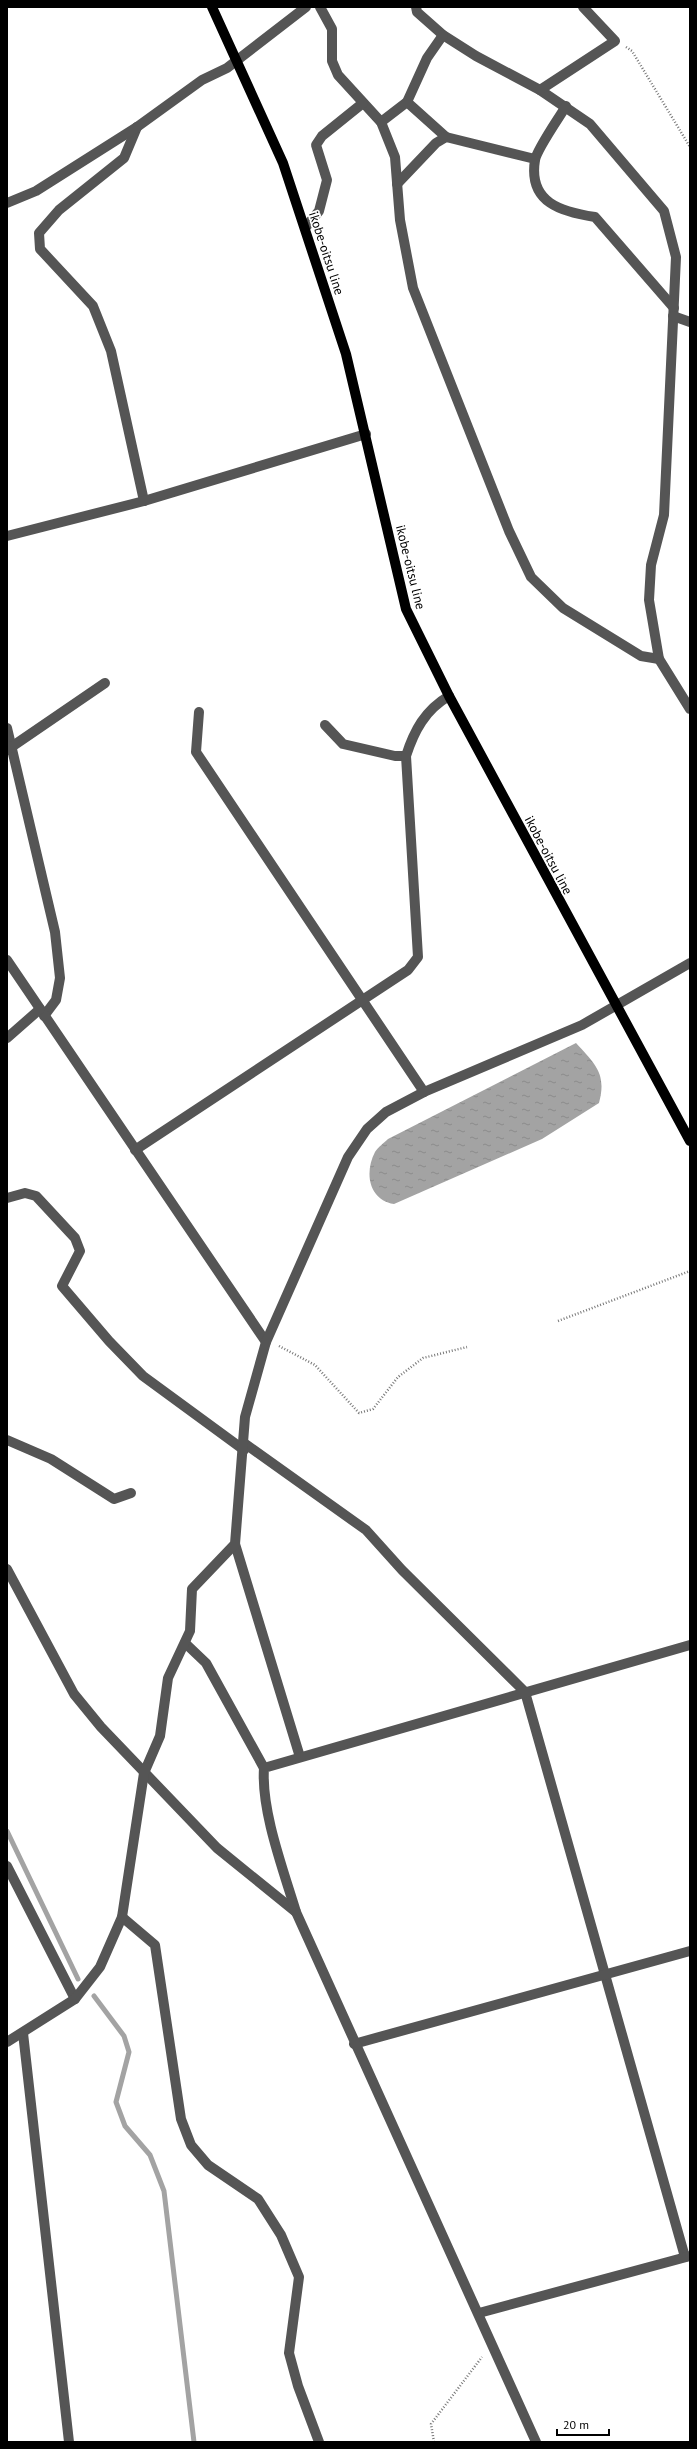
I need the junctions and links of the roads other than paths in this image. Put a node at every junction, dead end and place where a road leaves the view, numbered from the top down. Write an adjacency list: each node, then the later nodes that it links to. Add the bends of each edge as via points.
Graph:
1 (212, 7): 7 (main road, ikobe-oitsu line)
2 (306, 7): 7 (street)
3 (320, 7): 10 (street, via 332,29 332,61 338,75)
4 (416, 7): 6 (street, via 417,12)
5 (583, 7): 8 (street, via 615,40)
6 (443, 35): 8 (street); 9 (street, via 427,58)
7 (238, 59): 13 (street, via 227,68 202,80); 18 (main road, ikobe-oitsu line, via 283,163)
8 (540, 90): 11 (street)
9 (406, 102): 12 (street); 14 (street)
10 (363, 103): 12 (street); 18 (street, via 322,136 316,146 327,180 319,211)
11 (566, 106): 15 (street); 19 (street, via 590,124 664,211 676,257)
12 (381, 122): 16 (street, via 395,157)
13 (137, 127): 17 (street, via 36,191); 22 (street, via 124,158 59,210 39,233 40,249 93,306 111,351)
14 (446, 137): 15 (street); 16 (street, via 436,143)
15 (535, 159): 19 (street, via 536,183 550,205 572,214 595,217)
16 (397, 184): 24 (street, via 400,220 413,288 509,531 531,576 563,608 641,656)
17 (7, 203)
18 (305, 228): 21 (main road, ikobe-oitsu line, via 346,354)
19 (673, 312): 20 (street); 24 (street, via 664,515 651,565 649,600)
20 (690, 322)
21 (366, 434): 22 (street); 26 (main road, ikobe-oitsu line, via 406,609)
22 (144, 501): 23 (street)
23 (7, 536)
24 (660, 659): 27 (street)
25 (105, 683): 31 (street)
26 (449, 696): 32 (street, via 434,704 413,732); 36 (main road, ikobe-oitsu line)
27 (690, 709)
28 (199, 712): 35 (street, via 196,752)
29 (325, 725): 32 (street, via 343,744 395,756)
30 (7, 728): 31 (street)
31 (9, 749): 37 (street, via 55,932 60,978 56,1000)
32 (406, 756): 35 (street, via 418,957 408,970)
33 (7, 960): 37 (street)
34 (690, 963): 36 (street)
35 (361, 1000): 39 (street); 41 (street)
36 (615, 1005): 39 (street, via 582,1025); 40 (main road, ikobe-oitsu line)
37 (42, 1012): 38 (street); 41 (street)
38 (7, 1038)
39 (424, 1092): 43 (street, via 386,1112 367,1129 348,1157)
40 (690, 1141)
41 (135, 1150): 43 (street)
42 (7, 1198): 45 (street, via 24,1193 36,1196 76,1238 80,1251 62,1286 109,1341 143,1376)
43 (266, 1342): 45 (street, via 245,1417)
44 (7, 1440): 46 (street, via 51,1459 114,1499)
45 (244, 1447): 47 (street); 51 (street, via 366,1530 402,1570)
46 (131, 1493)
47 (235, 1544): 49 (street, via 192,1589 190,1631); 52 (street)
48 (7, 1569): 54 (street, via 74,1694)
49 (185, 1643): 53 (street, via 206,1663); 54 (street, via 168,1678 160,1736)
50 (690, 1645): 51 (street)
51 (525, 1692): 52 (street); 59 (street)
52 (300, 1757): 53 (street)
53 (264, 1768): 56 (street, via 263,1788)
54 (144, 1773): 56 (street, via 217,1848); 57 (street)
55 (7, 1866): 60 (street)
56 (296, 1912): 63 (street)
57 (122, 1917): 60 (street, via 100,1967); 67 (street, via 155,1945 181,2119 191,2145 208,2165 258,2199 281,2235 299,2277 289,2353)
58 (690, 1951): 59 (street)
59 (605, 1974): 63 (street); 64 (street)
60 (75, 1999): 61 (street)
61 (23, 2032): 62 (street); 66 (street)
62 (7, 2042)
63 (354, 2044): 65 (street)
64 (687, 2256): 65 (street)
65 (479, 2313): 68 (street)
66 (70, 2442)
67 (319, 2442)
68 (536, 2442)

